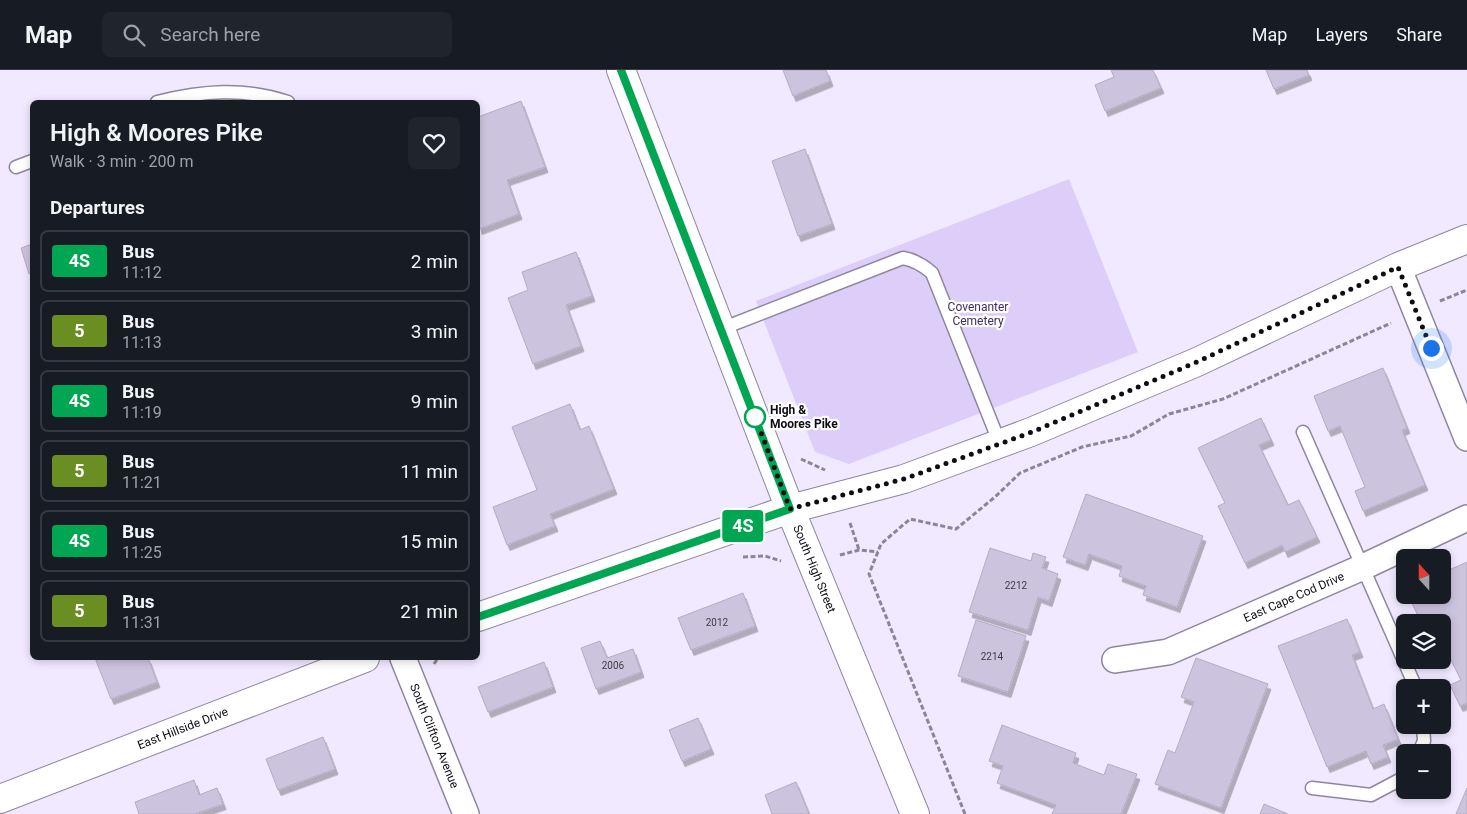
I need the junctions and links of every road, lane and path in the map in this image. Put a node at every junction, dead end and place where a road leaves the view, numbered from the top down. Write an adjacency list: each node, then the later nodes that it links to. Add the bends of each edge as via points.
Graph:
1 (621, 70): 10 (main road, South High Street)
2 (167, 100): 3 (lane, via 196,94 236,92)
3 (282, 100)
4 (30, 162): 5 (lane)
5 (16, 167)
6 (1467, 239): 7 (main road)
7 (1398, 267): 9 (street); 13 (main road, via 1197,362)
8 (1467, 290): 9 (path)
9 (1416, 312): 12 (street); 29 (path, via 1223,399 1169,414 1131,436 1082,447 1020,473 956,528 910,519 881,544 869,574)
10 (721, 329): 13 (lane, via 903,258 910,259 932,273); 14 (main road, South High Street)
11 (1303, 432): 18 (lane)
12 (1467, 438)
13 (1000, 444): 14 (main road, via 904,479)
14 (790, 509): 19 (main road); 28 (main road, South High Street)
15 (1467, 518): 18 (street, East Cape Cod Drive)
16 (741, 557): 17 (path, via 765,556)
17 (784, 563)
18 (1363, 567): 22 (street, East Cape Cod Drive, via 1168,652); 23 (lane)
19 (480, 617)
20 (360, 660): 26 (main road, East Hillside Drive)
21 (404, 660): 27 (street, South Clifton Avenue)
22 (1115, 660)
23 (1412, 679)
24 (1396, 781): 25 (lane, via 1371,795)
25 (1312, 788)
26 (0, 799)
27 (466, 814)
28 (915, 814)
29 (965, 814)

